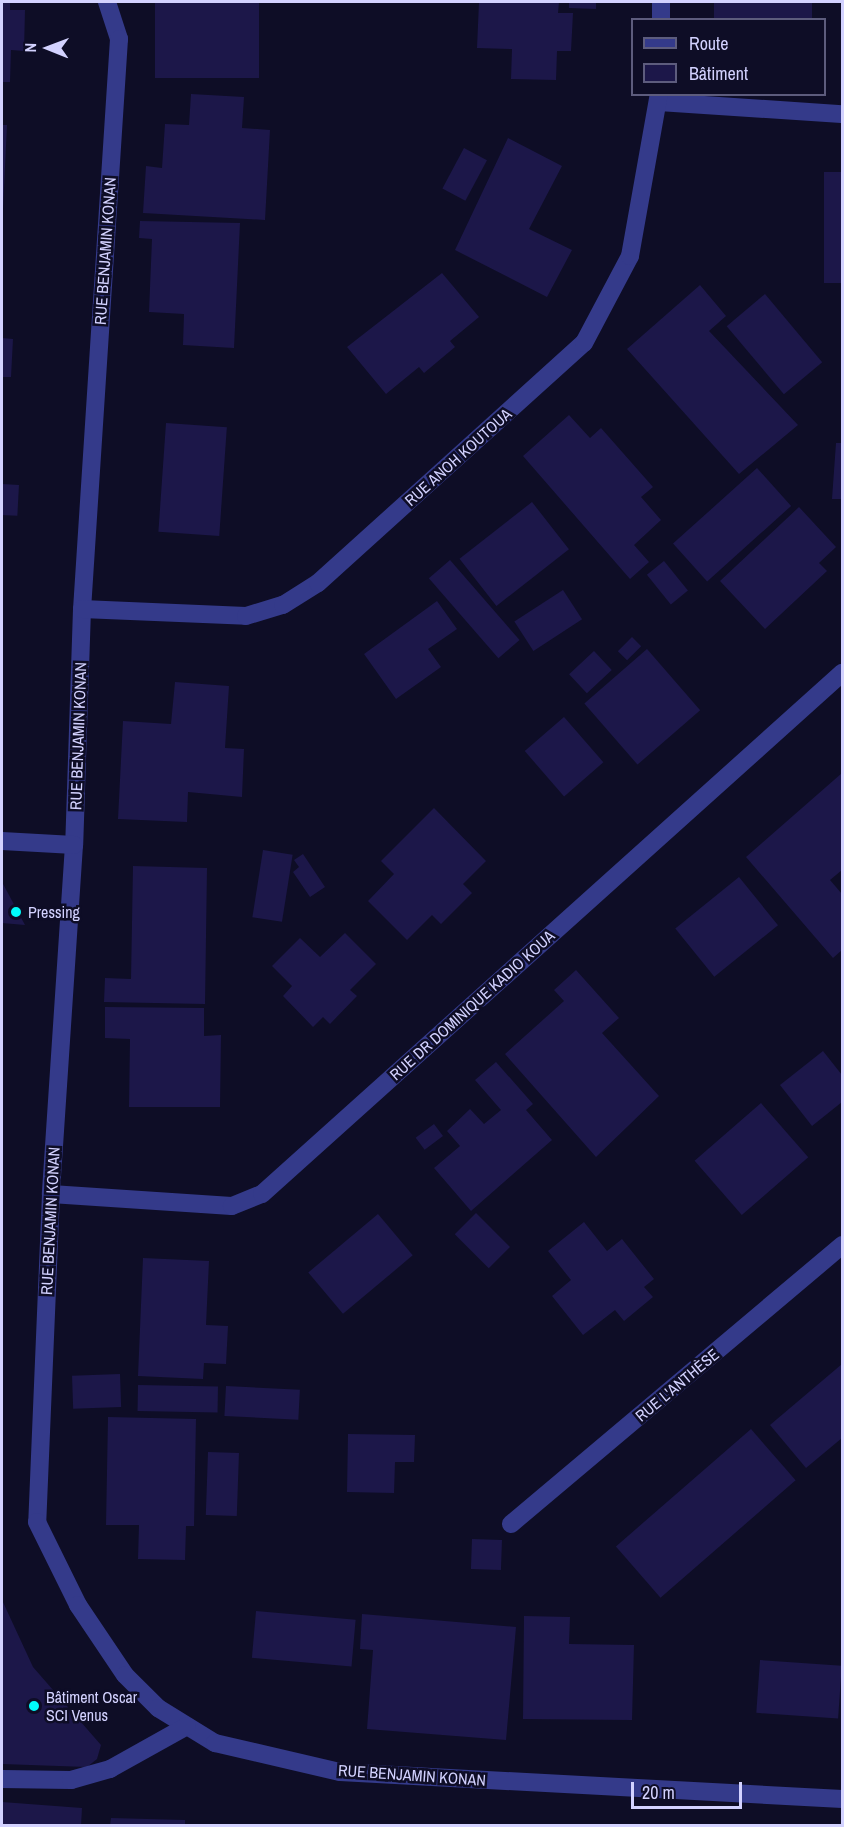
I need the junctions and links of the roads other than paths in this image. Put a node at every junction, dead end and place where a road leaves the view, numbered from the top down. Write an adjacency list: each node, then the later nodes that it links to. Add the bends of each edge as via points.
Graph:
1 (107, 2): 6 (street, RUE BENJAMIN KONAN, via 119,39)
2 (662, 2): 3 (street)
3 (661, 18)
4 (659, 98): 5 (street); 6 (street, RUE ANOH KOUTOUA, via 630,256 584,343 318,583 283,605 246,616)
5 (843, 114)
6 (82, 609): 9 (street, RUE BENJAMIN KONAN)
7 (843, 673): 10 (street, RUE DR DOMINIQUE KADIO KOUA, via 262,1194 232,1206)
8 (2, 841): 9 (street)
9 (74, 845): 10 (street, RUE BENJAMIN KONAN)
10 (51, 1194): 13 (street, RUE BENJAMIN KONAN, via 38,1522 78,1605 125,1674 158,1708)
11 (843, 1245): 12 (street, RUE L'ANTHÈSE)
12 (511, 1524)
13 (187, 1726): 14 (street, via 110,1769 90,1775 71,1780); 15 (street, RUE BENJAMIN KONAN, via 215,1743 340,1772)
14 (2, 1779)
15 (843, 1799)

